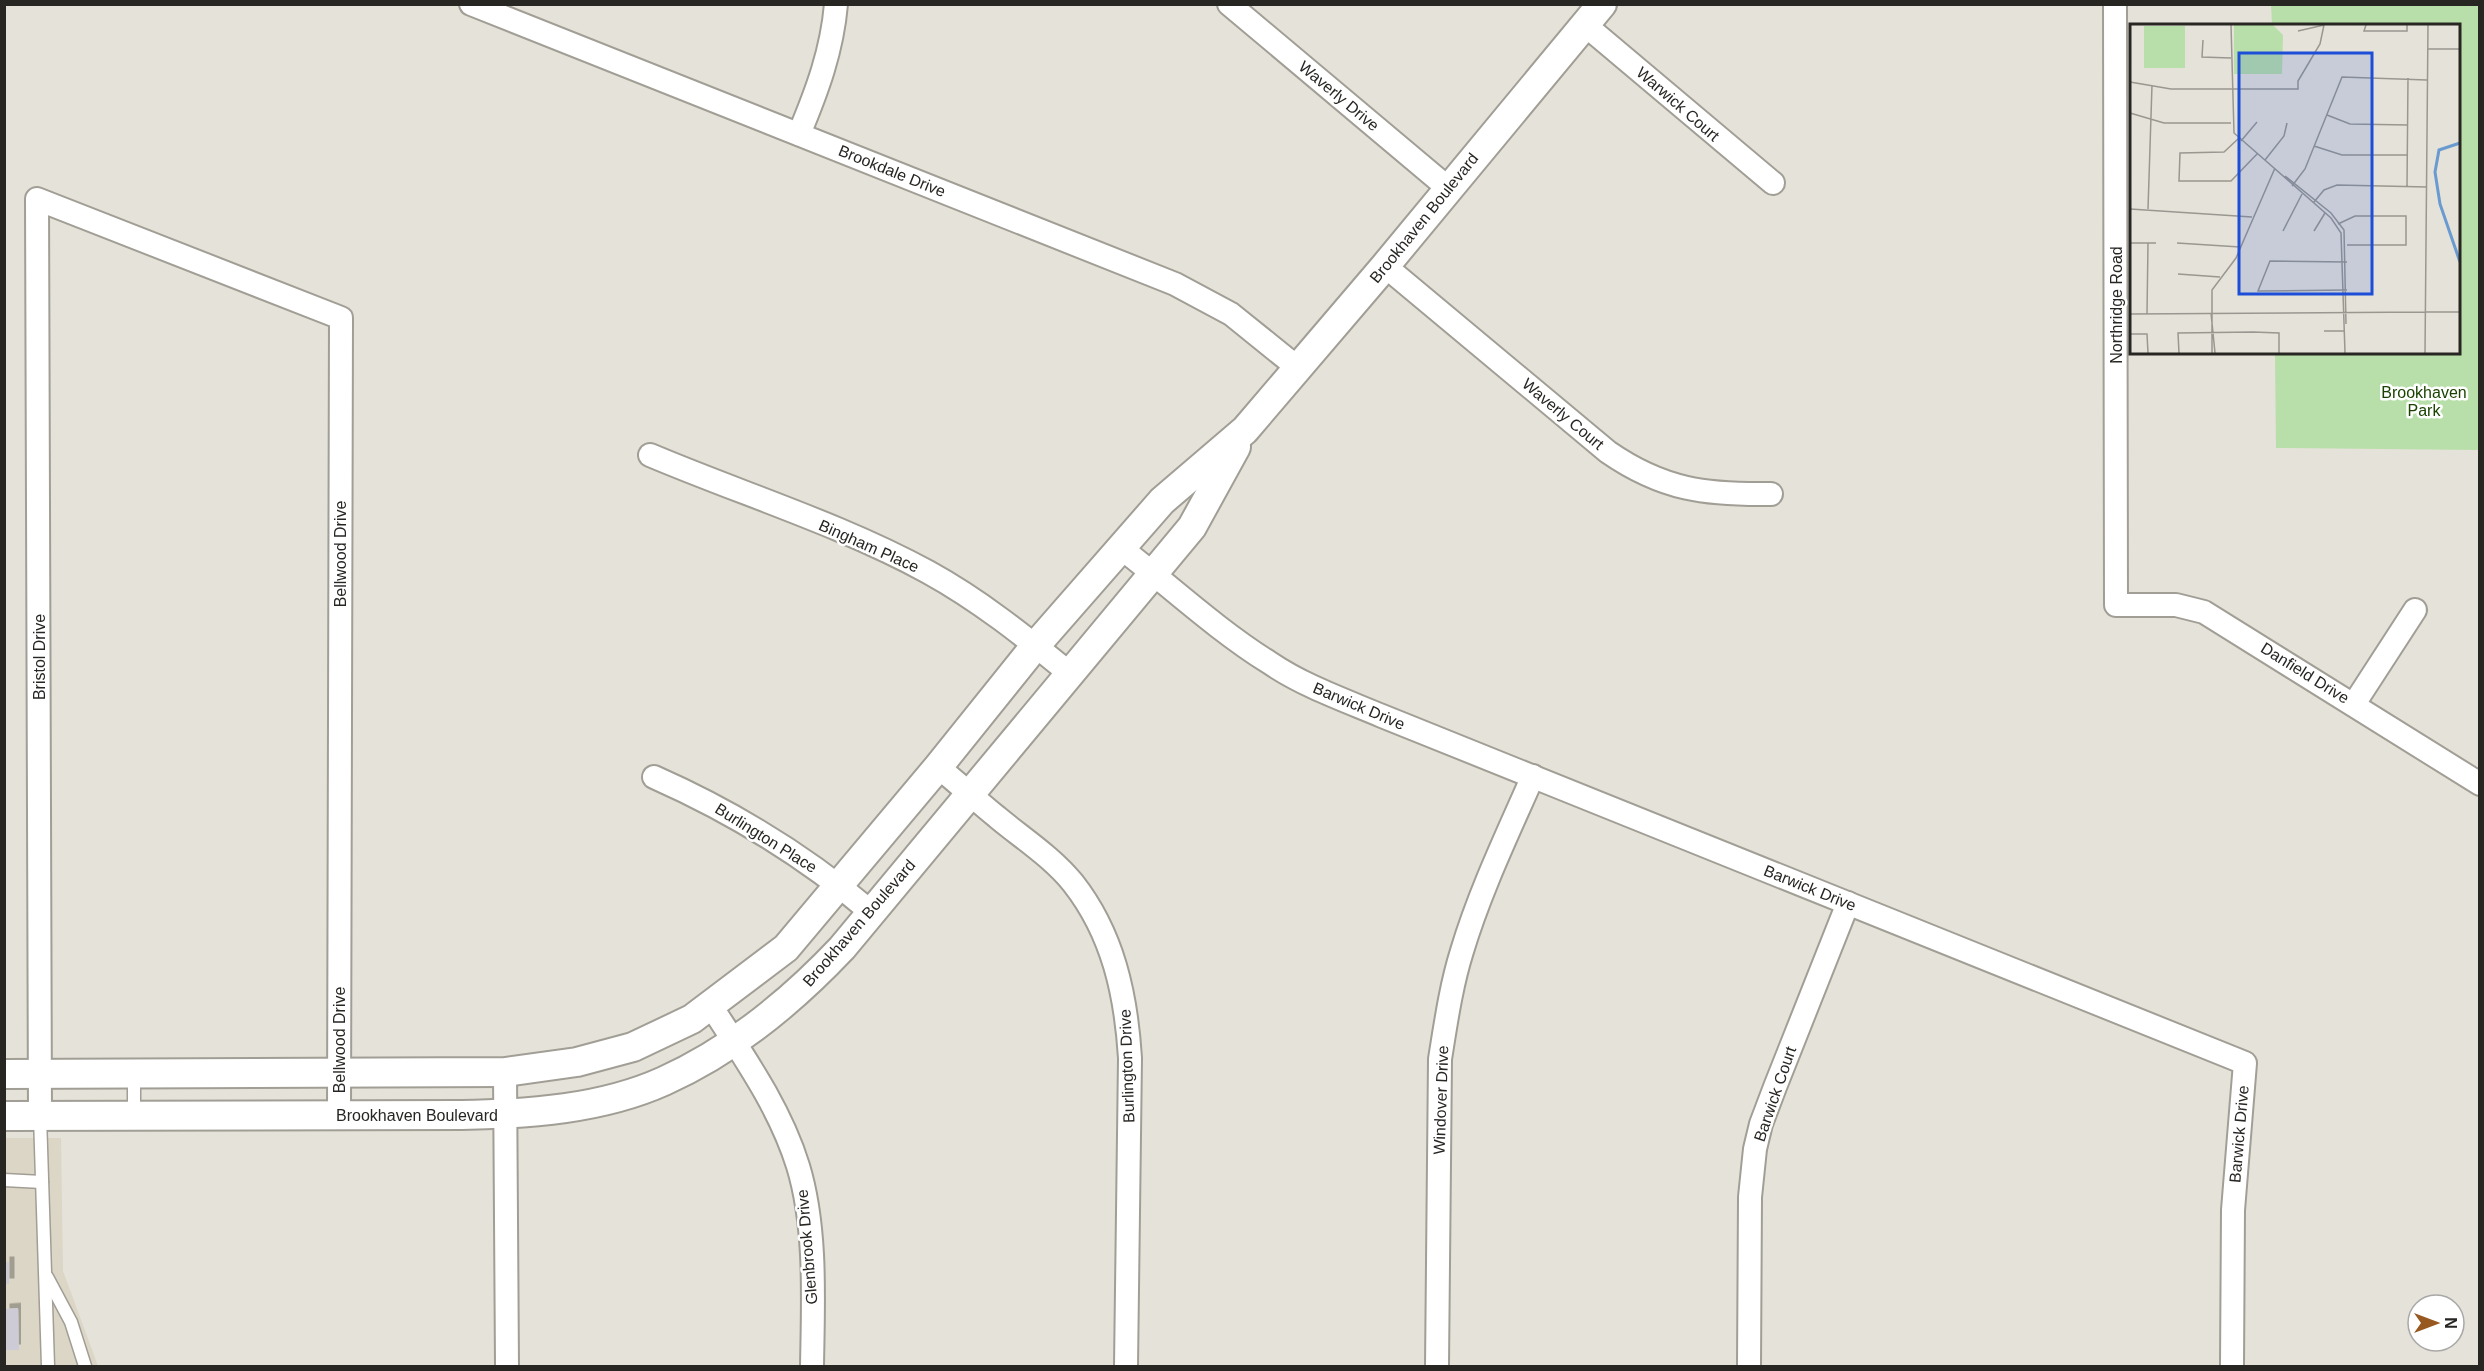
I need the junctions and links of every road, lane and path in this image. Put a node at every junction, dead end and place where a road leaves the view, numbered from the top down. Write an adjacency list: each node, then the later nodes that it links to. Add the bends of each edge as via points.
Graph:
1 (836, 4): 6 (street, via 834,35 825,67)
2 (1229, 4): 8 (street, Waverly Drive)
3 (2115, 4): 17 (street, Northridge Road)
4 (484, 7): 6 (street, Brookdale Drive)
5 (1593, 14): 7 (street, Warwick Court); 8 (street, Brookhaven Boulevard)
6 (799, 134): 11 (street, Brookdale Drive, via 1175,284 1231,315)
7 (1773, 183)
8 (1448, 188): 10 (street, Brookhaven Boulevard)
9 (38, 199): 33 (street, Bristol Drive); 36 (street, Bellwood Drive, via 341,318)
10 (1385, 267): 11 (street, Brookhaven Boulevard); 14 (street, Waverly Court, via 1630,467 1676,485 1725,494)
11 (1298, 368): 12 (street, Brookhaven Boulevard)
12 (1245, 430): 15 (street, Brookhaven Boulevard, via 1162,501); 16 (street, Brookhaven Boulevard, via 1192,527)
13 (650, 455): 19 (street, Bingham Place, via 881,548 969,597)
14 (1771, 494)
15 (1121, 548): 16 (street, Barwick Drive); 19 (street, Brookhaven Boulevard)
16 (1154, 573): 20 (street, Brookhaven Boulevard); 23 (street, Barwick Drive, via 1252,651 1296,678)
17 (2116, 605): 21 (street, Danfield Drive, via 2176,605 2204,612)
18 (2415, 610): 21 (street)
19 (1036, 645): 20 (street, Bingham Place); 22 (street, Brookhaven Boulevard)
20 (1069, 673): 26 (street, Brookhaven Boulevard)
21 (2354, 704): 25 (street, Danfield Drive)
22 (938, 767): 26 (street, Burlington Drive); 27 (street, Brookhaven Boulevard)
23 (1533, 776): 28 (street, Barwick Drive); 50 (street, Windover Drive, via 1462,949 1444,1032 1440,1071)
24 (654, 777): 27 (street, Burlington Place, via 767,835)
25 (2480, 784)
26 (970, 794): 29 (street, Brookhaven Boulevard); 49 (street, Burlington Drive, via 1071,881 1089,906 1113,955 1126,1008 1130,1058)
27 (838, 885): 29 (street, Burlington Place); 30 (street, Brookhaven Boulevard, via 786,948)
28 (1848, 903): 51 (street, Barwick Court, via 1761,1124 1755,1149 1750,1197); 52 (street, Barwick Drive, via 2245,1063 2233,1210)
29 (871, 912): 31 (street, Brookhaven Boulevard, via 842,948 785,1005)
30 (711, 1006): 31 (street, Glenbrook Drive); 32 (street, Brookhaven Boulevard, via 633,1047 577,1062)
31 (734, 1042): 37 (street, Brookhaven Boulevard, via 663,1081 632,1092 568,1107); 48 (street, Glenbrook Drive, via 775,1110 800,1175 812,1276)
32 (505, 1072): 36 (street, Brookhaven Boulevard); 37 (street)
33 (40, 1073): 34 (street, Brookhaven Boulevard); 35 (street, Brookhaven Boulevard); 40 (street, Bristol Drive)
34 (4, 1074)
35 (134, 1074): 36 (street, Brookhaven Boulevard); 41 (lane)
36 (338, 1074): 38 (street, Bellwood Drive)
37 (506, 1114): 38 (street, Brookhaven Boulevard); 47 (street)
38 (339, 1115): 41 (street, Brookhaven Boulevard)
39 (4, 1116): 40 (street, Brookhaven Boulevard)
40 (40, 1116): 41 (street, Brookhaven Boulevard); 43 (lane)
41 (134, 1116)
42 (4, 1180): 43 (lane)
43 (42, 1182): 44 (lane)
44 (45, 1274): 45 (lane); 46 (lane, via 71,1322)
45 (48, 1366)
46 (85, 1366)
47 (507, 1366)
48 (812, 1366)
49 (1126, 1366)
50 (1437, 1366)
51 (1749, 1366)
52 (2232, 1366)

